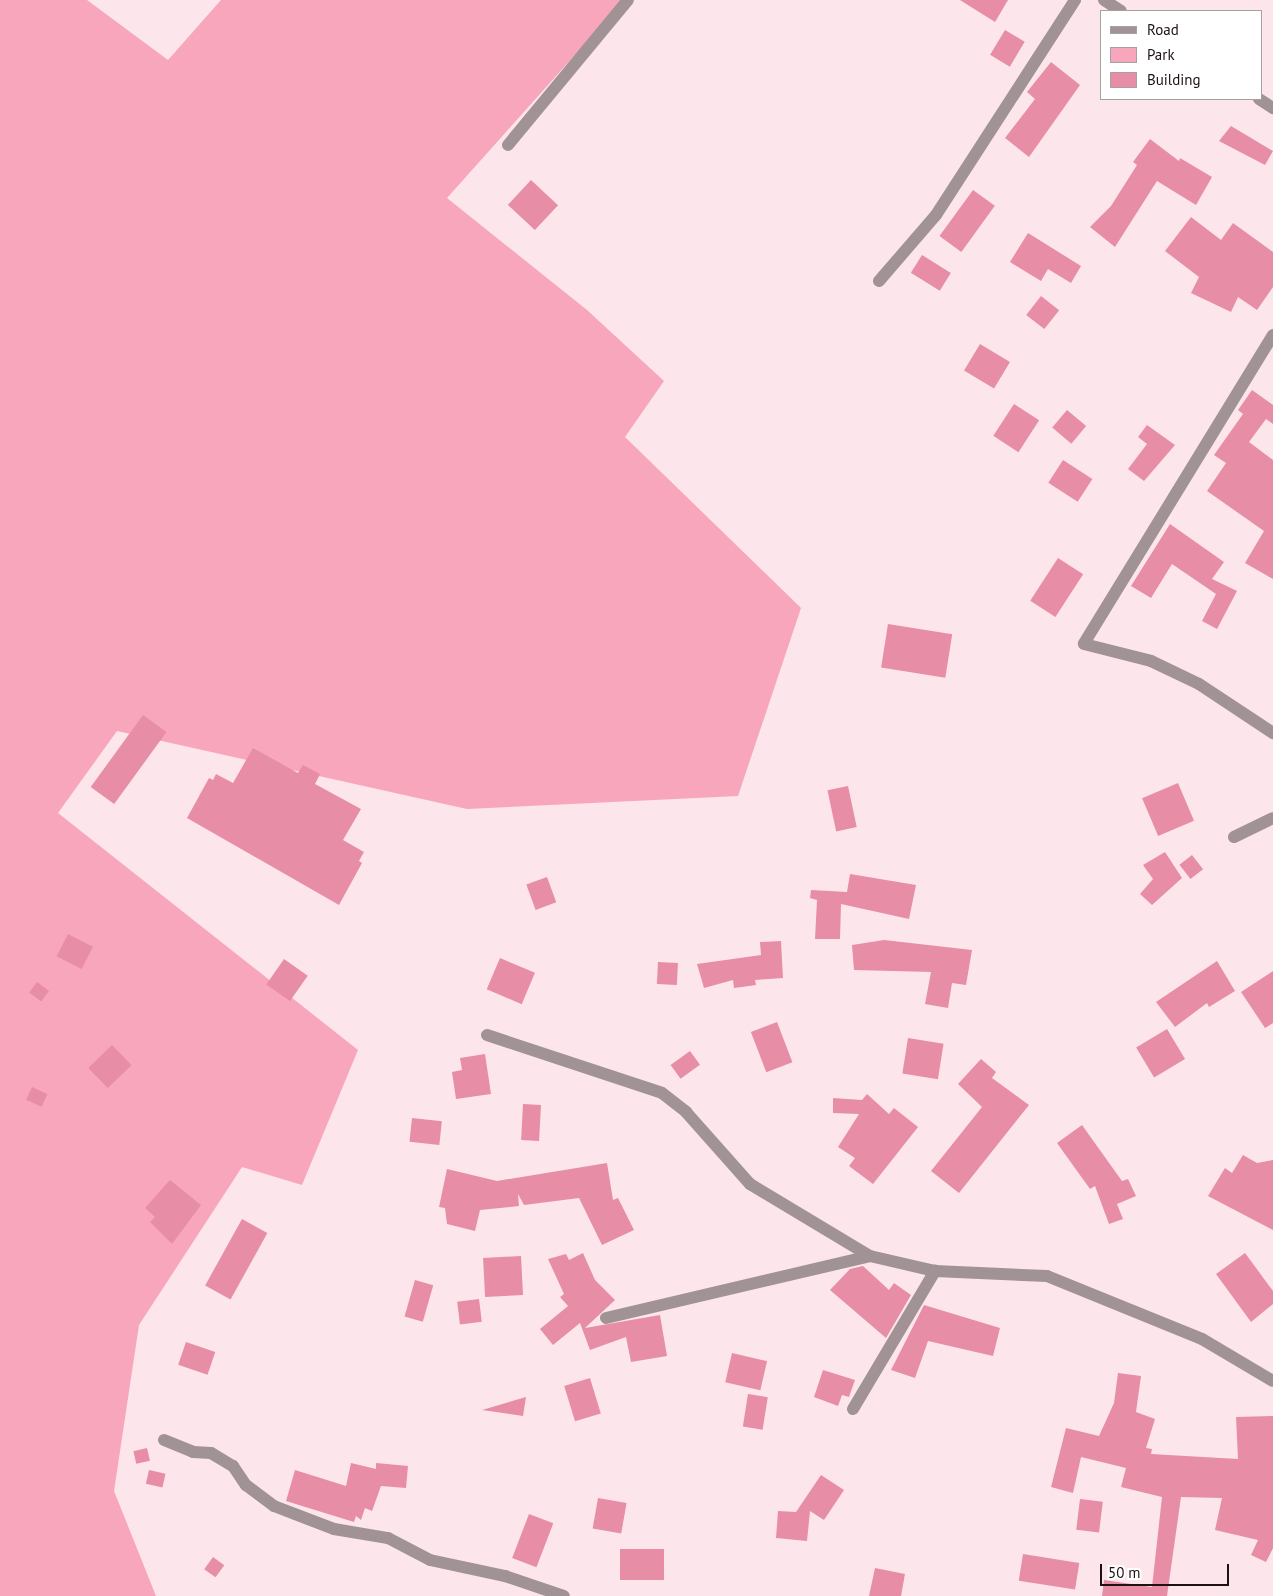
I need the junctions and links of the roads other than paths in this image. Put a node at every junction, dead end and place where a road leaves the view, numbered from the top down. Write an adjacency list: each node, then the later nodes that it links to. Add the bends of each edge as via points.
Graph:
1 (628, 0): 7 (street)
2 (1075, 0): 8 (street, via 936,214)
3 (1104, 0): 4 (street)
4 (1119, 10)
5 (1261, 100): 6 (street)
6 (1273, 108)
7 (508, 145)
8 (879, 280)
9 (1273, 335): 10 (street, via 1084,644 1151,661 1199,684)
10 (1273, 733)
11 (1273, 818): 12 (street)
12 (1234, 837)
13 (487, 1035): 14 (street, via 662,1093 686,1112 750,1184)
14 (870, 1256): 15 (street); 16 (street)
15 (934, 1271): 17 (street, via 1047,1276 1202,1340); 18 (street)
16 (606, 1318)
17 (1273, 1381)
18 (853, 1409)
19 (164, 1440): 20 (street, via 193,1452 211,1453 233,1466 246,1485 274,1506 334,1529 388,1538 430,1560 505,1576)
20 (564, 1596)

